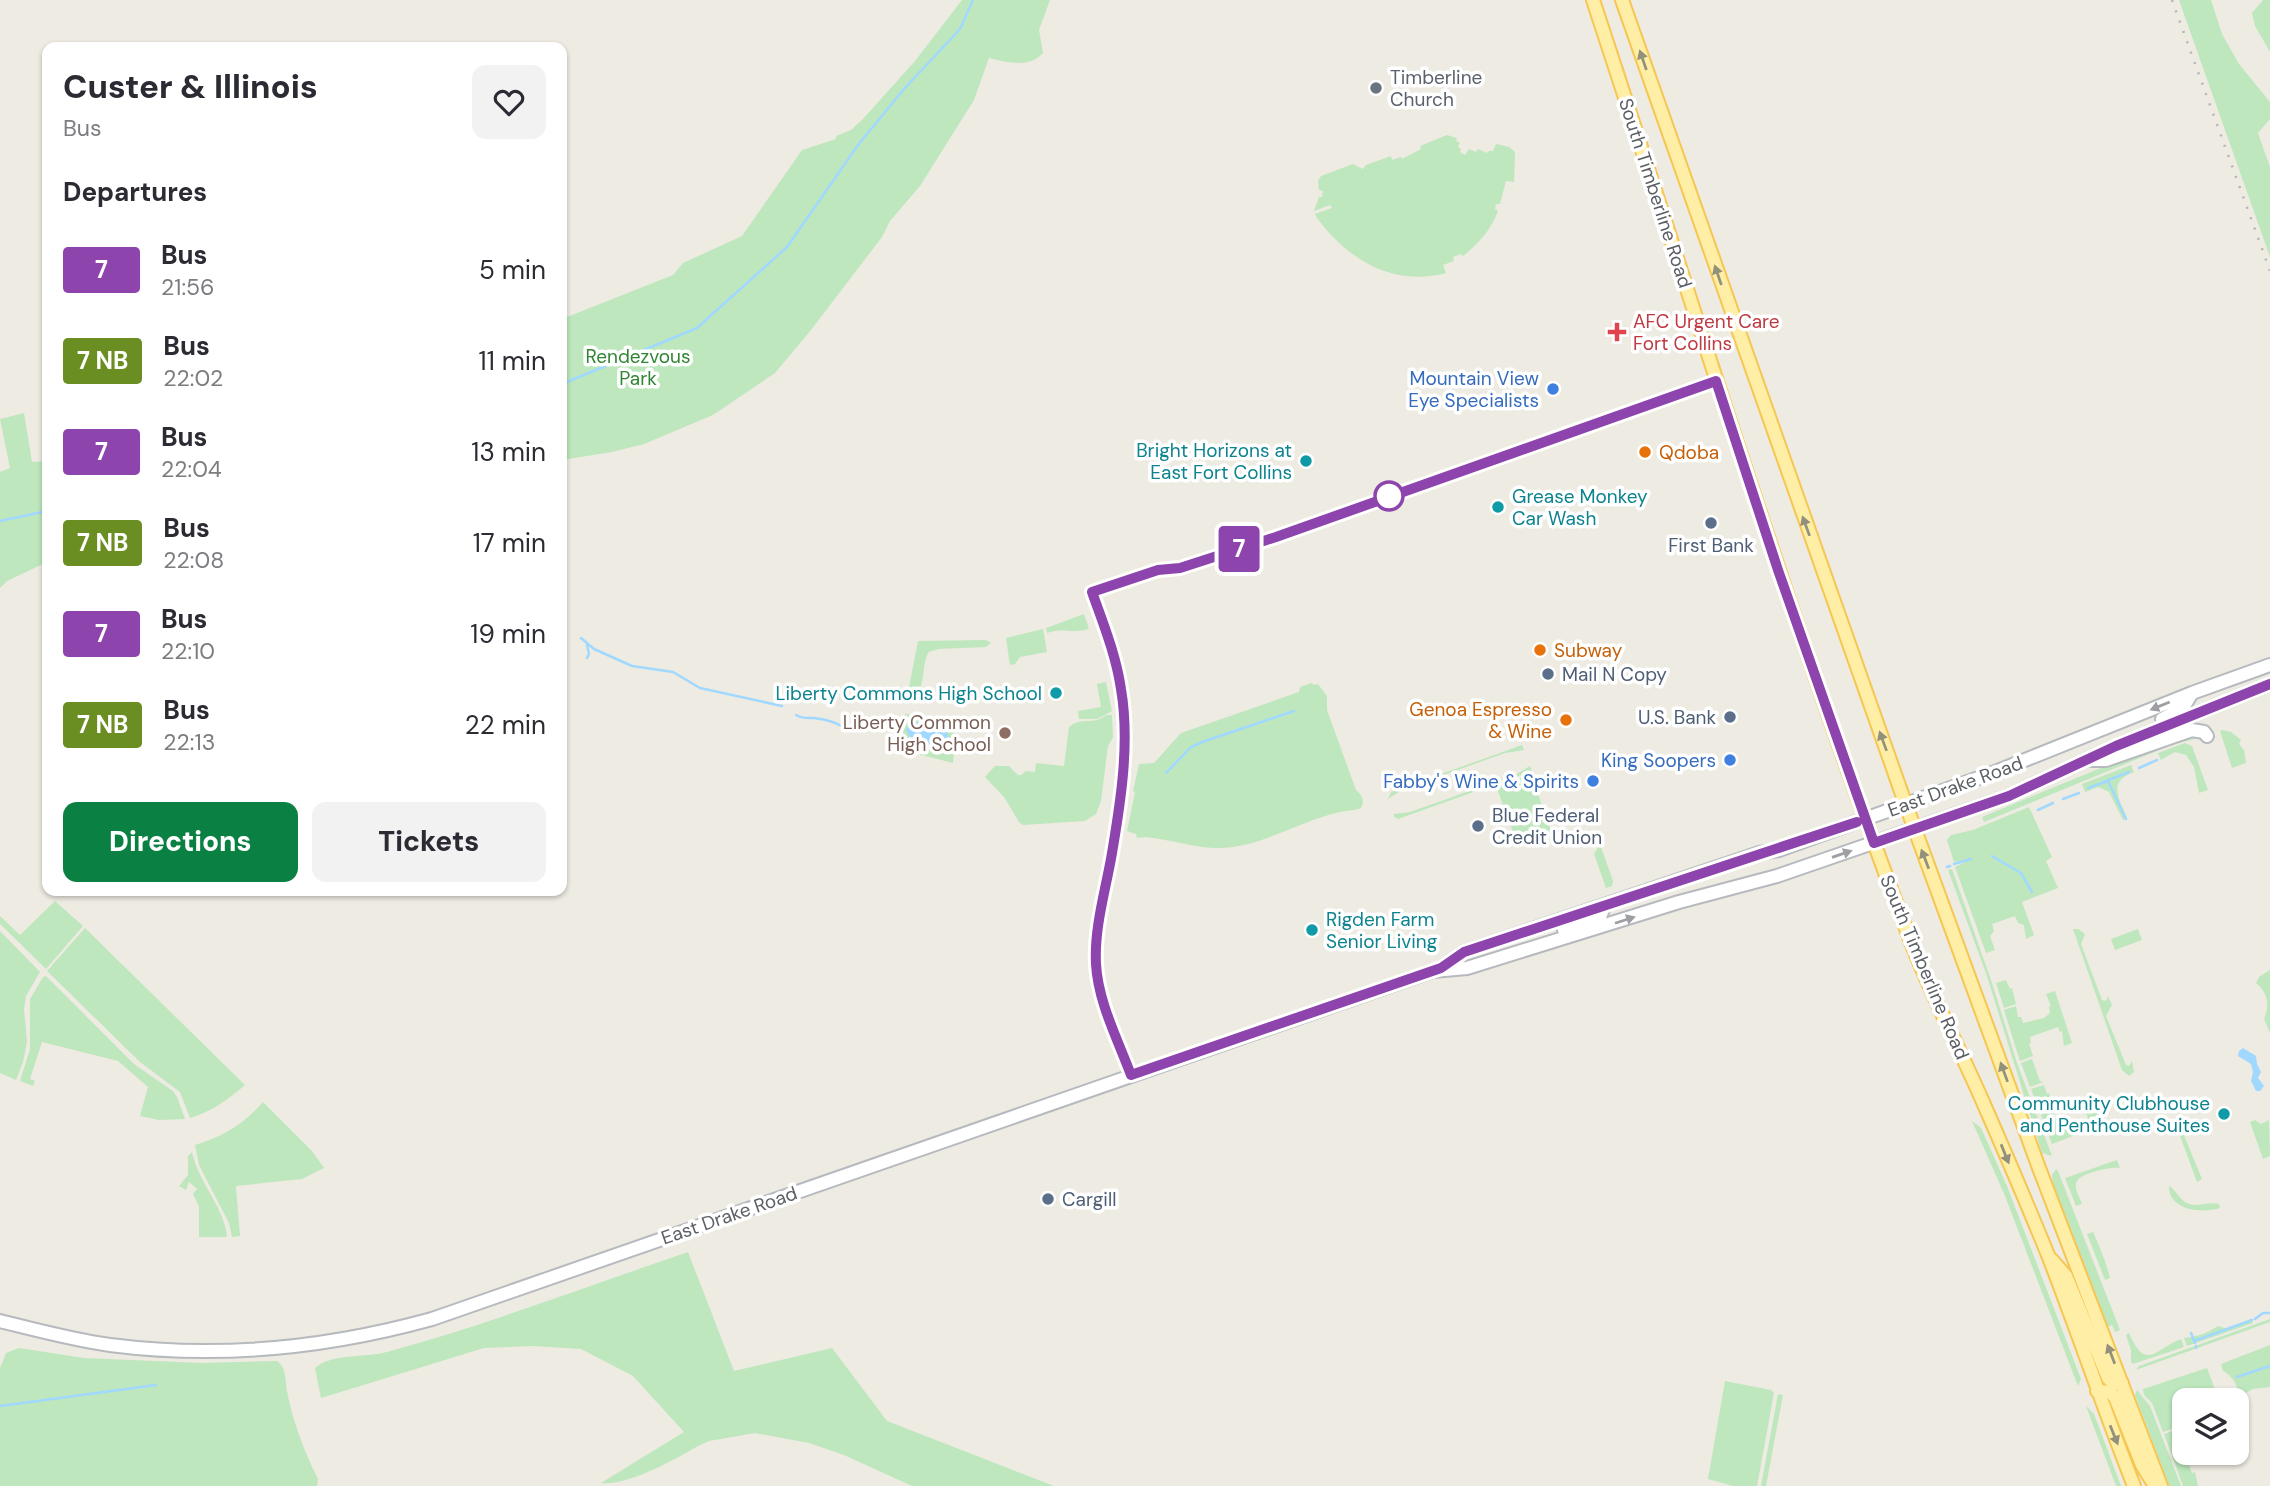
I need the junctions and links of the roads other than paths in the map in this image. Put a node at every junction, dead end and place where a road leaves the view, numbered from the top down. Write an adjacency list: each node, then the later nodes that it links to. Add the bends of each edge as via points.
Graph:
1 (1593, 0): 11 (main road, South Timberline Road, via 1778,570)
2 (1622, 0): 10 (main road, South Timberline Road, one-way to 2)
3 (2270, 665): 6 (main road, East Drake Road)
4 (2270, 676): 7 (main road, via 2202,703)
5 (2270, 684): 7 (main road, East Drake Road)
6 (2192, 693): 9 (main road, via 2174,714 2114,741); 10 (main road, East Drake Road, one-way to 10)
7 (2199, 713): 9 (main road, East Drake Road)
8 (2207, 736): 9 (main road, via 2192,730 2106,760)
9 (2088, 759): 12 (main road, East Drake Road, via 2009,796)
10 (1905, 805): 11 (main road, East Drake Road); 12 (main road, South Timberline Road)
11 (1866, 819): 13 (main road, South Timberline Road); 14 (main road, East Drake Road)
12 (1914, 829): 13 (main road, East Drake Road); 19 (main road, South Timberline Road, one-way to 12)
13 (1874, 843): 15 (main road, East Drake Road, one-way to 13); 17 (main road, South Timberline Road, one-way to 17, via 1922,970)
14 (1604, 906): 15 (main road, via 1600,917); 16 (main road, East Drake Road, via 1464,952)
15 (1506, 956): 16 (main road, East Drake Road, via 1467,968)
16 (1441, 968): 18 (main road, East Drake Road, via 395,1329 293,1347 185,1351 109,1345)
17 (2047, 1254): 19 (main road, via 2066,1276 2108,1378 2114,1384); 20 (main road, South Timberline Road)
18 (0, 1321)
19 (2122, 1382): 23 (main road, South Timberline Road)
20 (2096, 1391): 21 (main road, South Timberline Road, one-way to 21); 22 (main road, via 2115,1397)
21 (2134, 1486)
22 (2155, 1486)
23 (2161, 1486)

